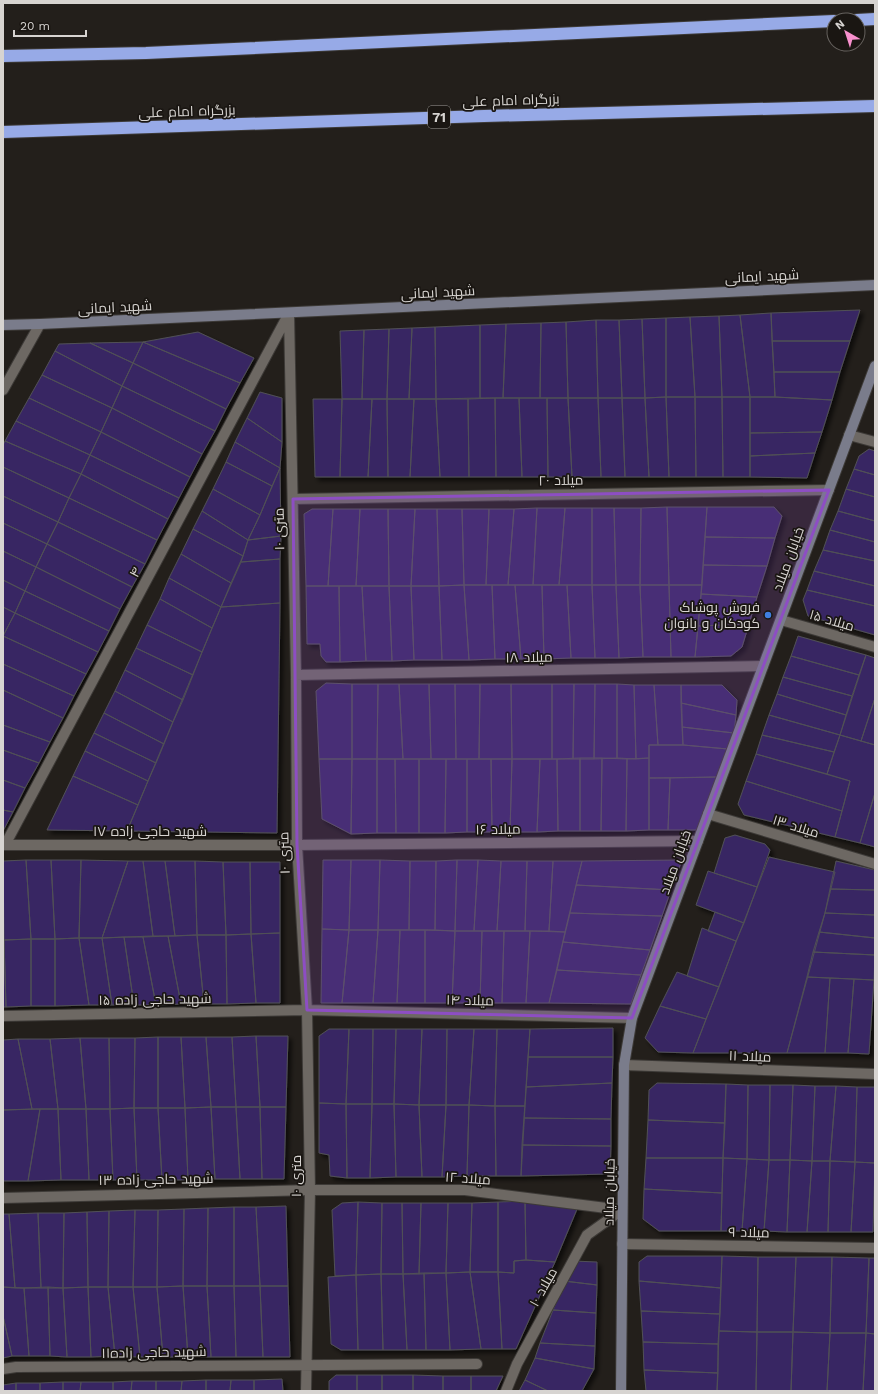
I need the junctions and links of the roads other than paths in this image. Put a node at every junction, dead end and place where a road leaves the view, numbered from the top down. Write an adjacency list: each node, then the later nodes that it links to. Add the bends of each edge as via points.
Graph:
1 (826, 21): 2 (highway, via 146,53)
2 (3, 56)
3 (875, 106): 4 (highway, بزرگراه امام علی / 71)
4 (3, 132)
5 (875, 285): 6 (street, شهید ایمانی)
6 (289, 313): 7 (street, شهید ایمانی); 14 (street, ۱۰ متری); 21 (street, ۴)
7 (40, 324): 8 (street, شهید ایمانی); 10 (street)
8 (3, 325)
9 (875, 366): 11 (street, خیابان میلاد)
10 (3, 390)
11 (850, 435): 12 (street); 13 (street, خیابان میلاد)
12 (875, 442)
13 (829, 490): 14 (street, میلاد ۲۰); 15 (street, خیابان میلاد)
14 (293, 499): 18 (street, ۱۰ متری)
15 (781, 620): 16 (street, میلاد ۱۵); 17 (street, خیابان میلاد)
16 (875, 647)
17 (763, 666): 18 (street, میلاد ۱۸); 19 (street, خیابان میلاد)
18 (296, 675): 22 (street, ۱۰ متری)
19 (708, 814): 20 (street, خیابان میلاد); 23 (street, میلاد ۱۳)
20 (698, 841): 22 (street, میلاد ۱۶); 26 (street, خیابان میلاد)
21 (4, 845): 22 (street, شهید حاجی زاده ۱۷)
22 (297, 845): 24 (street, ۱۰ متری)
23 (875, 864)
24 (307, 1010): 25 (street, شهید حاجی زاده ۱۵); 26 (street, میلاد ۱۴); 29 (street, ۱۰ متری)
25 (3, 1016)
26 (632, 1018): 27 (street, خیابان میلاد)
27 (624, 1065): 28 (street, میلاد ۱۱); 31 (street, خیابان میلاد)
28 (875, 1074)
29 (310, 1190): 30 (street, شهید حاجی زاده ۱۳); 31 (street, میلاد ۱۲, via 465,1190); 34 (street, ۱۰ متری)
30 (3, 1198)
31 (622, 1210): 32 (street, خیابان میلاد); 38 (street, میلاد ۱۰, via 587,1235 517,1364)
32 (622, 1244): 33 (street, میلاد ۹); 39 (street, خیابان میلاد)
33 (875, 1248)
34 (306, 1364): 35 (street, شهید حاجی زاده۱۱); 36 (street, شهید حاجی زاده۱۱); 37 (street, ۱۰ متری)
35 (477, 1364)
36 (3, 1369)
37 (306, 1391)
38 (506, 1391)
39 (621, 1391)

